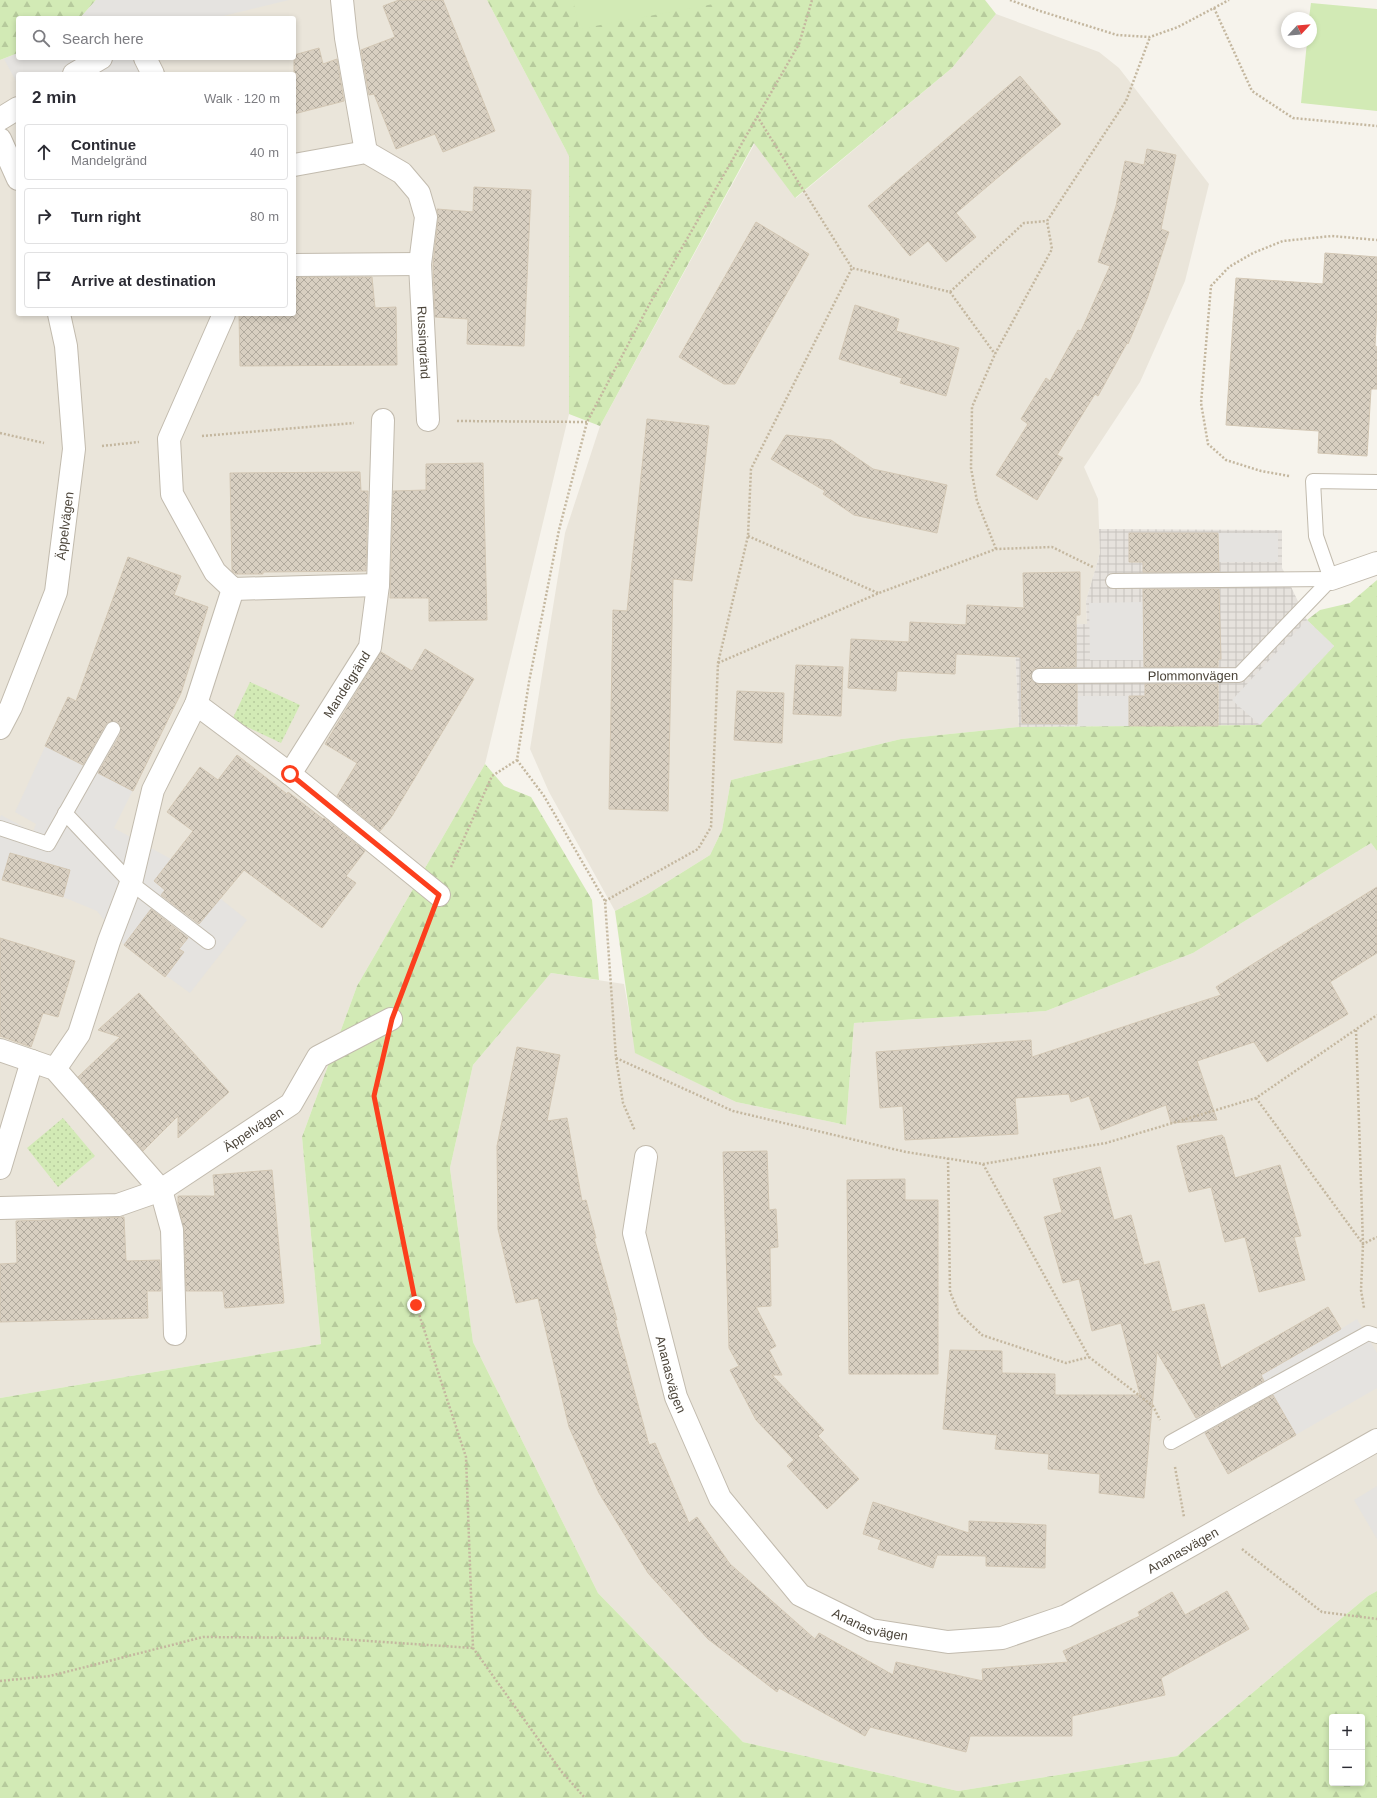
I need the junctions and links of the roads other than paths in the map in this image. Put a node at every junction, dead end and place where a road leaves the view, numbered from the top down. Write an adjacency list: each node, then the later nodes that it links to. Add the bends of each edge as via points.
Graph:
1 (342, 0): 9 (street)
2 (98, 60): 4 (street)
3 (146, 60): 5 (street)
4 (77, 72)
5 (152, 72)
6 (16, 109): 7 (street)
7 (0, 119)
8 (0, 139): 11 (street)
9 (366, 152): 10 (street); 12 (street, Russingränd, via 402,173 419,193 426,217)
10 (296, 165)
11 (16, 175)
12 (420, 264): 13 (street); 17 (street, Russingränd)
13 (296, 265)
14 (59, 316): 26 (street, Äppelvägen, via 66,346 74,449 56,592)
15 (223, 316): 23 (street, via 169,439 172,494 215,572)
16 (383, 420): 22 (street, Mandelgränd)
17 (428, 420)
18 (1377, 482): 20 (lane, via 1313,481 1316,536)
19 (1377, 563): 20 (street, Plommonvägen)
20 (1331, 579): 21 (lane, Plommonvägen); 24 (lane, Plommonvägen, via 1239,675)
21 (1112, 581)
22 (378, 585): 23 (street); 29 (street, Mandelgränd, via 370,647)
23 (233, 589): 25 (street)
24 (1039, 676)
25 (196, 704): 29 (street); 32 (street, via 153,790)
26 (5, 705): 27 (street, Äppelvägen)
27 (0, 728)
28 (114, 729): 30 (lane)
29 (290, 774): 33 (street)
30 (65, 813): 31 (lane, via 48,844); 32 (lane)
31 (0, 828)
32 (131, 883): 34 (lane); 38 (street, via 79,1034)
33 (439, 895)
34 (208, 942)
35 (392, 1019): 41 (street, Äppelvägen, via 318,1057 291,1104)
36 (0, 1050): 37 (street)
37 (32, 1061): 38 (street); 40 (street)
38 (55, 1069): 41 (street)
39 (646, 1157): 45 (street, Ananasvägen, via 634,1234 676,1397 720,1498 800,1595 870,1630 948,1642 1002,1638 1066,1616)
40 (0, 1168)
41 (161, 1190): 42 (street, Äppelvägen, via 118,1205); 43 (street, via 172,1230)
42 (0, 1208)
43 (175, 1334)
44 (1372, 1335): 46 (lane)
45 (1377, 1440)
46 (1171, 1442)

